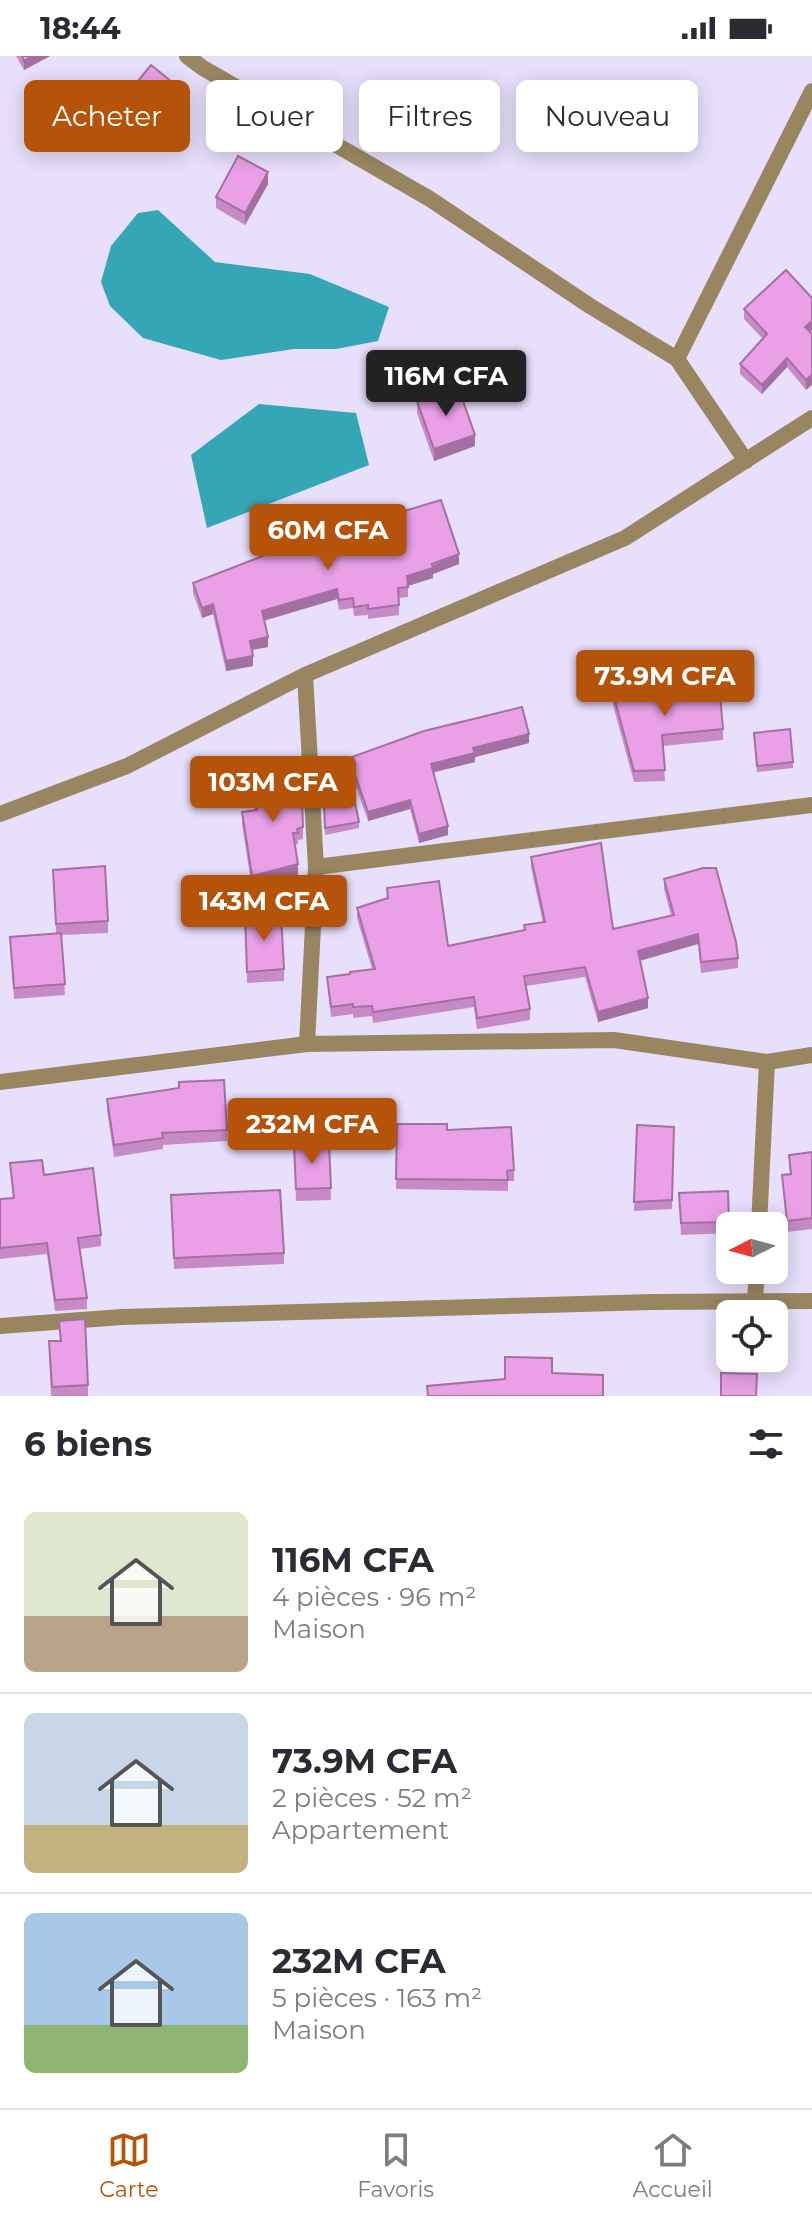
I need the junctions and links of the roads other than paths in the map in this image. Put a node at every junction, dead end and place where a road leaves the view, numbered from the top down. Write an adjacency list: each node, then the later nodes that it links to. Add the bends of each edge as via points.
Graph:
1 (187, 56): 3 (street, via 430,199)
2 (812, 91): 3 (street)
3 (677, 359): 5 (street)
4 (812, 418): 5 (street)
5 (746, 461): 6 (street, via 625,538)
6 (305, 675): 8 (street, via 127,766); 9 (street)
7 (812, 805): 9 (street)
8 (0, 814)
9 (316, 867): 10 (street)
10 (307, 1044): 12 (street, via 614,1040); 13 (street)
11 (812, 1055): 12 (street)
12 (767, 1062): 14 (street)
13 (0, 1082)
14 (760, 1212)
15 (756, 1284): 16 (street)
16 (755, 1300)
17 (716, 1301): 20 (street, via 122,1317)
18 (788, 1301): 19 (street)
19 (812, 1301)
20 (0, 1326)

